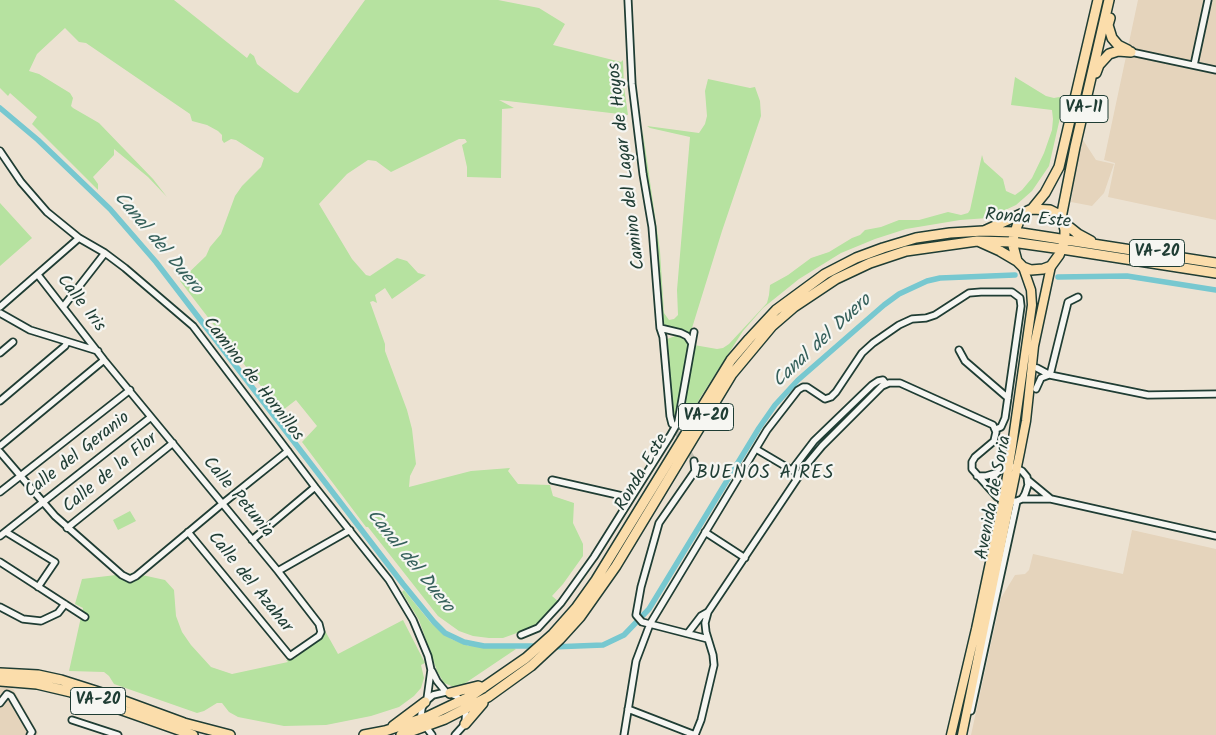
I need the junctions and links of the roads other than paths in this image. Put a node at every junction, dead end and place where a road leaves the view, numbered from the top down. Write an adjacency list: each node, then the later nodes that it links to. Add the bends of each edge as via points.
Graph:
1 (628, 0): 31 (street, Camino del Lagar de Hoyos, via 632,84 652,227)
2 (1098, 0): 10 (highway, VA-11, via 1059,166 1045,193)
3 (1110, 0): 5 (highway, via 1109,32 1118,45); 8 (highway, VA-11)
4 (1208, 0): 6 (street)
5 (1130, 52): 6 (street); 8 (highway, via 1109,54 1099,65)
6 (1194, 65): 7 (street)
7 (1216, 70)
8 (1082, 116): 12 (highway, VA-11)
9 (0, 151): 15 (street, Camino de Hornillos, via 33,197)
10 (1032, 209): 11 (highway, VA-11); 12 (highway, via 1050,210)
11 (1022, 214): 13 (highway); 14 (highway)
12 (1062, 220): 18 (highway, VA-11, via 1065,230); 19 (highway, via 1078,234)
13 (983, 231): 14 (highway, Ronda Este / VA-20); 93 (highway, Ronda Este / VA-20, via 916,238 874,251 825,274 776,310 731,360 596,580)
14 (1015, 232): 17 (highway); 18 (highway, Ronda Este / VA-20)
15 (79, 238): 20 (street, Camino de Hornillos); 26 (street)
16 (978, 241): 17 (highway, Ronda Este / VA-20); 23 (highway); 93 (highway, Ronda Este / VA-20, via 906,251 870,263 815,292 772,326 732,374 616,566 580,617)
17 (1012, 242): 18 (highway, Ronda Este / VA-20); 23 (highway)
18 (1063, 244): 19 (highway, Ronda Este / VA-20); 21 (highway, Ronda Este / VA-20); 24 (highway)
19 (1098, 244): 22 (highway, Ronda Este / VA-20)
20 (105, 253): 29 (street); 54 (street, Camino de Hornillos, via 193,326)
21 (1093, 254): 24 (highway, via 1070,256); 25 (highway, Ronda Este / VA-20)
22 (1216, 262)
23 (1020, 264): 24 (highway, via 1037,270); 57 (main road, Avenida de Soria, via 1032,290 1032,305)
24 (1053, 264): 58 (main road, Avenida de Soria, via 1034,346)
25 (1216, 273)
26 (38, 275): 28 (street); 29 (street, Calle Iris)
27 (1078, 297): 41 (street, via 1068,302)
28 (0, 307)
29 (63, 307): 37 (street, Calle Iris)
30 (0, 313): 34 (street, via 30,330)
31 (660, 328): 35 (street, via 681,333); 49 (street, Camino del Lagar de Hoyos)
32 (694, 332): 35 (street)
33 (13, 342): 38 (street)
34 (67, 342): 37 (street); 47 (street)
35 (691, 342): 69 (street, via 678,422)
36 (959, 350): 46 (street, via 966,361)
37 (98, 351): 39 (street, Calle Petunia)
38 (0, 353)
39 (104, 360): 44 (street, Calle Petunia); 52 (street)
40 (1037, 368): 41 (street)
41 (1050, 375): 43 (street, via 1041,378); 45 (street, via 1148,395)
42 (886, 384): 50 (street, via 908,386); 59 (street, via 883,380 872,385 814,441); 61 (street, via 822,446)
43 (1036, 389)
44 (130, 390): 48 (street, Calle Petunia); 62 (street)
45 (1216, 394)
46 (1008, 398): 50 (street, via 1002,427); 53 (street, via 1020,298 1012,292 969,294 935,315 899,325 873,343 862,353 831,397 825,399 802,387)
47 (0, 401)
48 (151, 417): 51 (street, Calle Petunia); 72 (street, Calle del Geranio)
49 (672, 424)
50 (996, 429): 63 (street, via 994,441 972,462)
51 (173, 444): 73 (street, Calle Petunia); 74 (street, Calle de la Flor)
52 (0, 446)
53 (756, 448): 59 (street); 78 (street)
54 (288, 451): 66 (street, Camino de Hornillos); 73 (street)
55 (0, 452): 62 (street)
56 (694, 461): 90 (street, via 695,471 659,523 641,587 636,615 642,622)
57 (1009, 466): 58 (street); 60 (street); 71 (main road, Avenida de Soria)
58 (1017, 468): 65 (street); 71 (main road, Avenida de Soria)
59 (792, 470): 61 (street)
60 (996, 473): 63 (street); 68 (street, via 992,484)
61 (800, 475): 82 (street)
62 (20, 476): 67 (street); 72 (street)
63 (977, 476): 68 (street)
64 (552, 480): 69 (street)
65 (1028, 480): 70 (street); 71 (street, via 1028,490)
66 (315, 488): 75 (street, Camino de Hornillos); 81 (street)
67 (0, 492)
68 (994, 493): 71 (street)
69 (631, 498): 92 (street, via 561,603 538,628)
70 (1051, 499): 71 (street); 80 (street)
71 (1013, 501): 121 (main road, Avenida de Soria, via 976,628); 122 (main road, Avenida de Soria); 123 (street, Avenida de Soria)
72 (43, 503): 74 (street); 76 (street, Calle del Geranio)
73 (222, 504): 77 (street); 81 (street, Calle Petunia)
74 (67, 528): 77 (street, via 130,579)
75 (350, 530): 84 (street); 96 (street, Camino de Hornillos, via 402,600 425,646)
76 (6, 532): 79 (street, Calle del Geranio); 85 (street, via 55,562)
77 (188, 532): 95 (street, Calle del Azahar)
78 (705, 532): 82 (street); 90 (street)
79 (0, 536)
80 (1216, 536)
81 (252, 540): 84 (street, Calle Petunia)
82 (745, 558): 88 (street)
83 (0, 562): 85 (street)
84 (278, 571): 95 (street, Calle Petunia, via 321,628 319,636 293,655)
85 (38, 586): 86 (street)
86 (65, 604): 87 (street, via 58,613 41,621 24,620); 89 (street)
87 (0, 607)
88 (708, 612): 91 (street); 94 (street, via 705,623)
89 (85, 617)
90 (650, 624): 91 (street); 104 (street, via 636,661)
91 (688, 633): 94 (street)
92 (521, 635)
93 (556, 637): 100 (highway, Ronda Este / VA-20, via 510,682)
94 (708, 639): 120 (street, via 714,665)
95 (287, 653)
96 (431, 670): 99 (street, Camino de Hornillos); 101 (street, Camino de Hornillos)
97 (0, 672): 114 (highway, VA-20, via 61,680 184,723)
98 (0, 681): 113 (highway, VA-20, via 62,689)
99 (448, 692): 100 (highway, via 478,686); 101 (street, via 433,695); 103 (street)
100 (486, 693): 103 (highway, Ronda Este / VA-20); 108 (highway)
101 (426, 701): 106 (street, Camino de Hornillos); 109 (highway)
102 (0, 703): 110 (street, via 7,694 10,696)
103 (464, 705): 106 (highway, Ronda Este / VA-20); 108 (street, via 467,717)
104 (628, 709): 119 (street); 120 (street)
105 (72, 720): 107 (street)
106 (423, 723): 109 (highway, Ronda Este / VA-20); 116 (highway, Ronda Este / VA-20); 117 (street)
107 (92, 726): 111 (street); 112 (street)
108 (464, 729): 118 (street)
109 (385, 731): 115 (highway, Ronda Este / VA-20)
110 (31, 733)
111 (93, 735)
112 (118, 735)
113 (193, 735)
114 (230, 735)
115 (364, 735)
116 (401, 735)
117 (432, 735)
118 (455, 735)
119 (624, 735)
120 (695, 735)
121 (951, 735)
122 (962, 735)
123 (965, 735)

